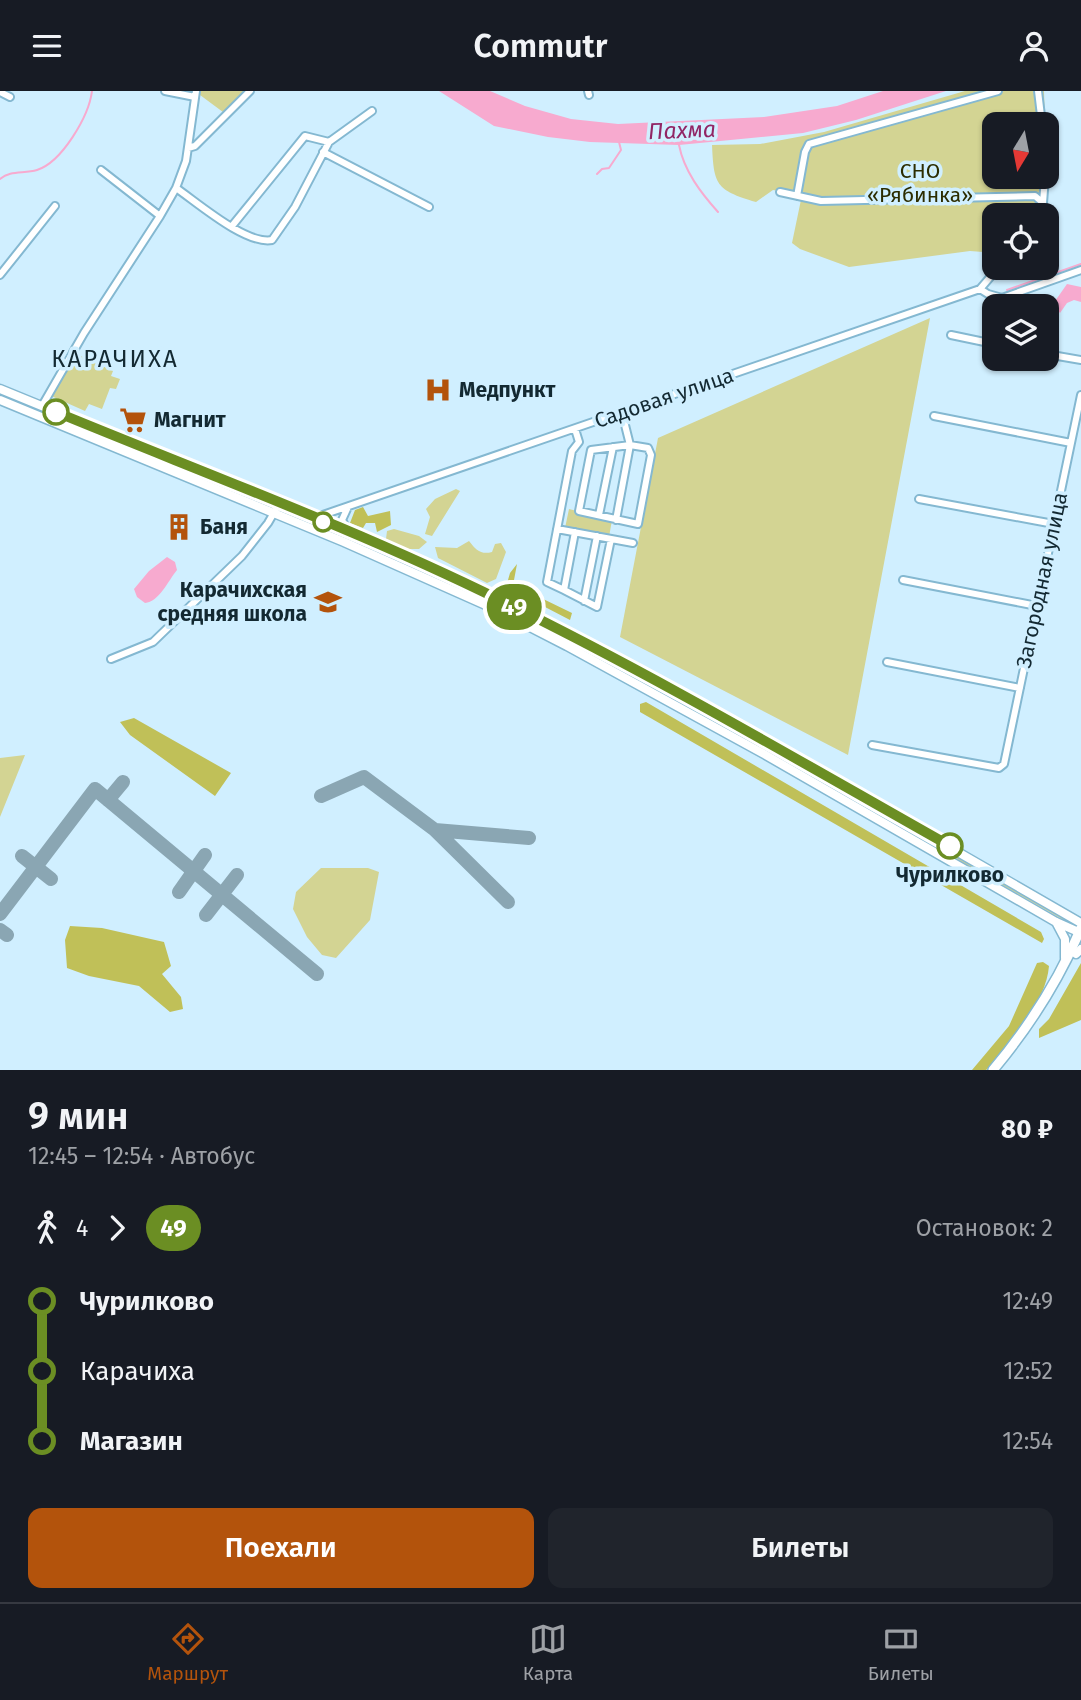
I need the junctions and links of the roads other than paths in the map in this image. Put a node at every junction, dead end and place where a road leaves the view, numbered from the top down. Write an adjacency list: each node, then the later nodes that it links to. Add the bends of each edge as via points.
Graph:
1 (165, 91): 6 (street)
2 (250, 91): 11 (street)
3 (998, 91): 17 (street, via 809,144)
4 (1038, 91): 9 (street)
5 (0, 92): 7 (street)
6 (196, 94): 11 (street)
7 (10, 97)
8 (372, 111): 10 (street)
9 (1041, 112)
10 (329, 142): 12 (street); 22 (street, via 304,136)
11 (188, 148): 14 (street)
12 (323, 152): 20 (street); 22 (street, via 272,240 248,237)
13 (101, 170): 21 (street)
14 (176, 188): 21 (street); 22 (street)
15 (1044, 189): 18 (street)
16 (780, 192): 17 (street)
17 (797, 196): 18 (street, via 821,201 1035,196)
18 (1043, 203)
19 (55, 206): 24 (street)
20 (429, 207)
21 (160, 216): 34 (street)
22 (232, 226)
23 (1081, 271): 26 (street, via 1002,297)
24 (0, 275)
25 (988, 280): 26 (street)
26 (980, 289): 35 (street, Садовая улица)
27 (951, 335): 28 (street)
28 (982, 341)
29 (1059, 356): 30 (street)
30 (1081, 360)
31 (0, 389): 34 (main road)
32 (1081, 396): 39 (street, Загородная улица)
33 (0, 400): 36 (main road)
34 (42, 406): 36 (main road); 47 (main road)
35 (622, 413): 38 (street, Садовая улица); 40 (street)
36 (38, 416): 51 (main road)
37 (934, 416): 39 (street)
38 (575, 429): 41 (street); 48 (street, Садовая улица)
39 (1071, 443): 55 (street, Загородная улица)
40 (630, 445): 42 (street); 54 (street); 54 (street, via 648,448 651,455 638,524)
41 (579, 446): 43 (street); 44 (street, via 572,450)
42 (613, 447): 43 (street); 52 (street)
43 (590, 450): 45 (street)
44 (566, 481): 45 (street); 49 (street)
45 (584, 483): 50 (street)
46 (919, 499): 55 (street)
47 (279, 504): 51 (street); 53 (main road)
48 (348, 507): 53 (street, Садовая улица); 58 (street, via 342,520)
49 (561, 508): 50 (street); 57 (street)
50 (579, 511): 52 (street)
51 (275, 513): 56 (main road); 69 (street, via 242,556 153,642)
52 (599, 515): 54 (street)
53 (314, 518): 56 (main road); 58 (main road)
54 (616, 520)
55 (1054, 524): 67 (street, Загородная улица)
56 (310, 528): 68 (main road)
57 (557, 529): 59 (street); 64 (street, via 547,582)
58 (349, 532): 65 (main road)
59 (575, 532): 60 (street); 64 (street)
60 (597, 536): 61 (street); 66 (street)
61 (611, 539): 62 (street); 66 (street, via 597,607)
62 (633, 543)
63 (903, 580): 67 (street)
64 (564, 590): 66 (street)
65 (498, 599): 68 (main road); 74 (main road, via 770,744)
66 (584, 601)
67 (1037, 607): 71 (street, Загородная улица)
68 (493, 608): 73 (main road, via 764,754)
69 (111, 659)
70 (887, 662): 71 (street)
71 (1020, 688): 72 (street, Загородная улица, via 1004,764 999,768)
72 (872, 745)
73 (1056, 922): 74 (main road); 77 (main road, via 1066,942)
74 (1080, 929): 77 (highway)
75 (1081, 943): 76 (highway)
76 (1078, 952): 79 (highway, via 1040,1018)
77 (1059, 975): 78 (highway)
78 (993, 1070)
79 (1000, 1070)

